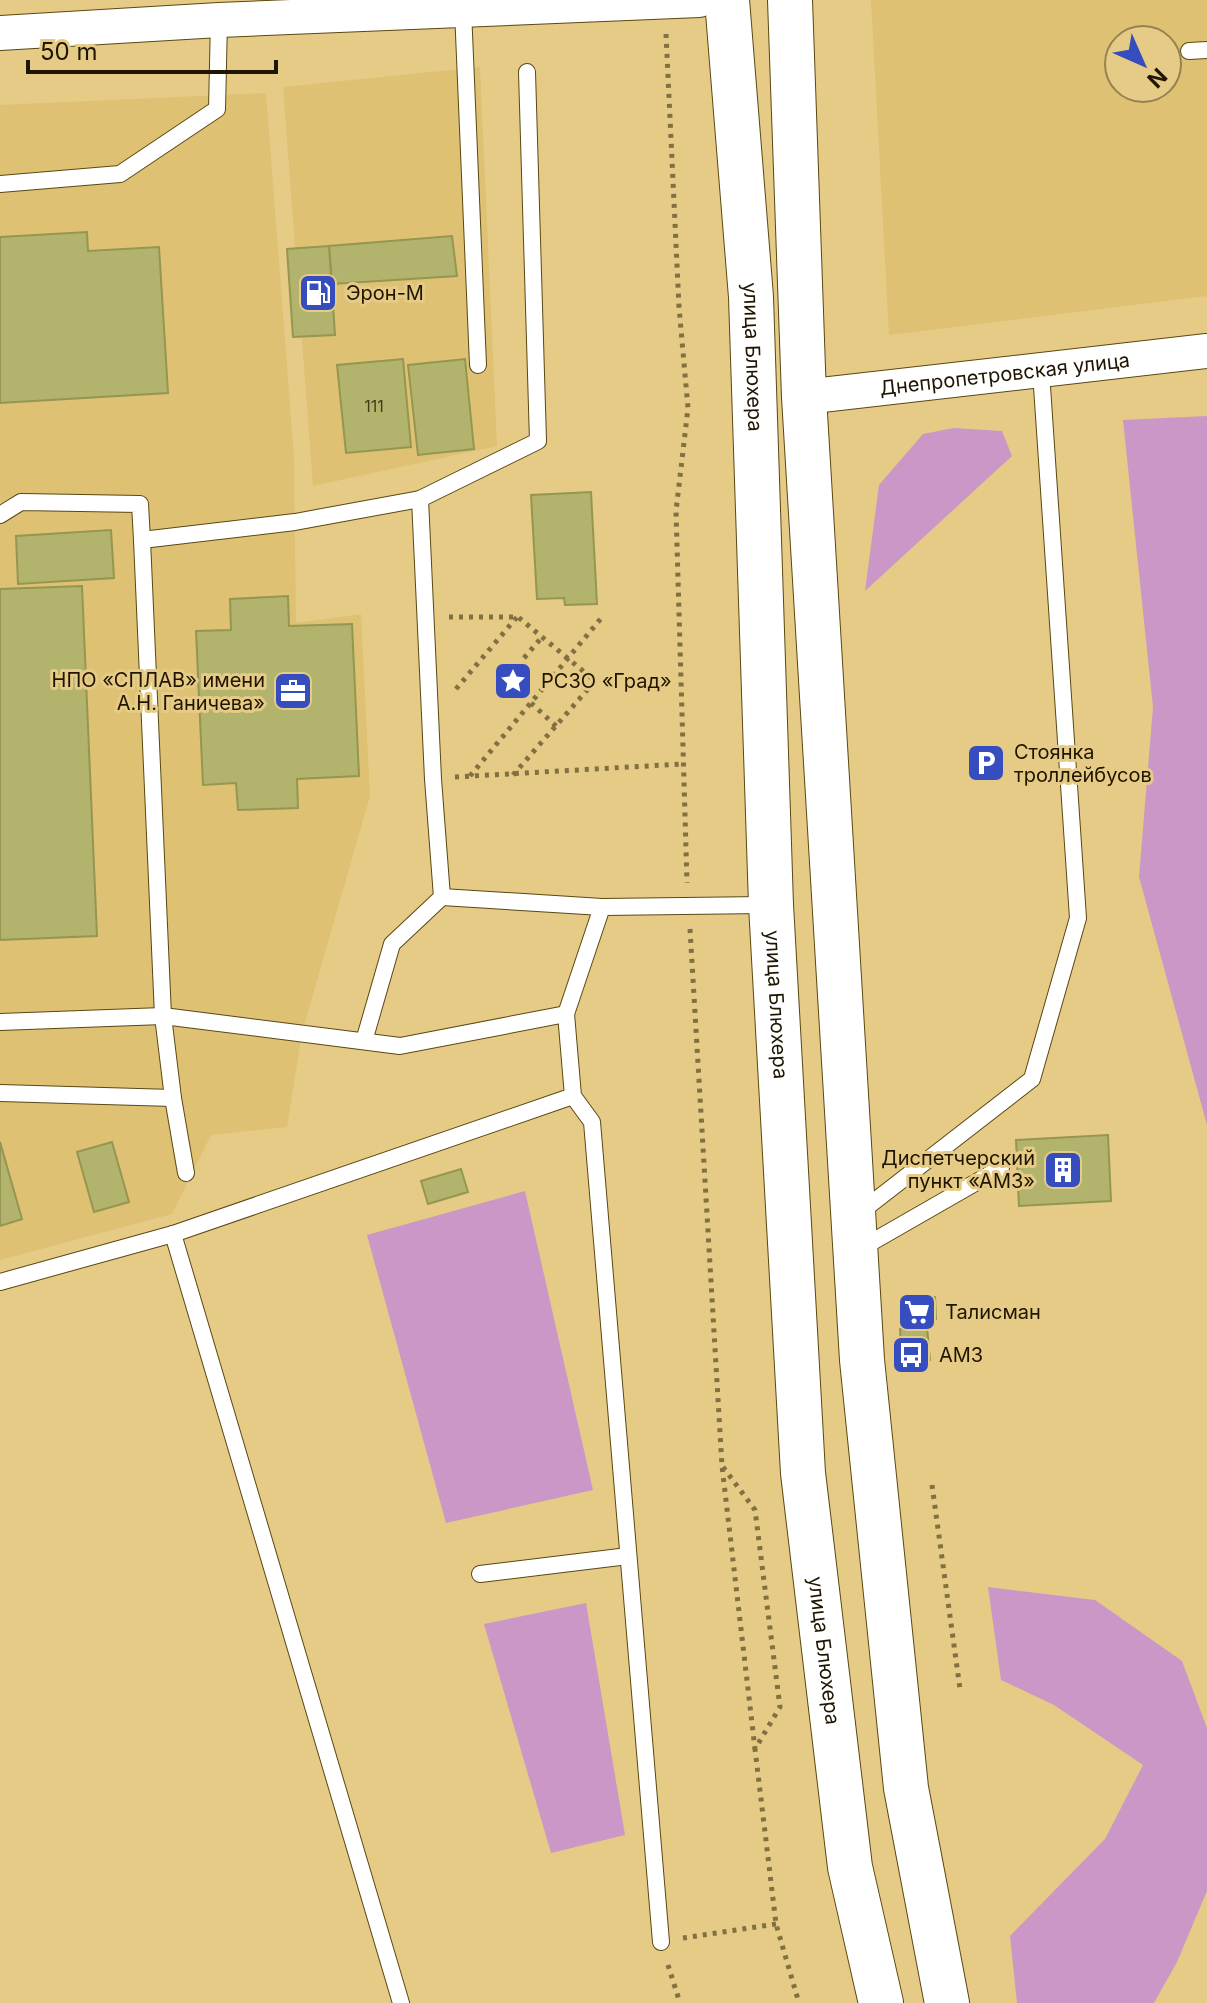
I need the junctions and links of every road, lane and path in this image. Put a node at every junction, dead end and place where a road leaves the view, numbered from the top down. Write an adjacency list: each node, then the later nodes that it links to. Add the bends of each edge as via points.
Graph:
1 (699, 0): 4 (street)
2 (727, 0): 16 (main road, улица Блюхера)
3 (790, 0): 15 (main road)
4 (664, 2): 5 (street); 29 (path, via 688,408 676,511)
5 (463, 10): 6 (street); 13 (lane)
6 (219, 20): 7 (street); 11 (lane, via 217,109 120,174)
7 (0, 33)
8 (1207, 50): 9 (lane)
9 (1189, 51)
10 (527, 72): 17 (lane, via 538,441)
11 (0, 184)
12 (1207, 351): 14 (street, Днепропетровская улица)
13 (478, 365)
14 (1041, 372): 15 (street, Днепропетровская улица); 47 (lane, via 1078,918 1032,1079)
15 (804, 397): 16 (main road); 47 (main road)
16 (755, 403): 34 (main road, улица Блюхера)
17 (420, 499): 19 (lane, via 295,522); 21 (lane)
18 (0, 515): 19 (lane, via 21,502 140,504)
19 (142, 540): 38 (lane)
20 (603, 616): 25 (path)
21 (427, 617): 22 (path); 32 (lane)
22 (518, 617): 23 (path); 26 (path)
23 (542, 637): 24 (path); 25 (path)
24 (524, 658)
25 (568, 658): 27 (path); 28 (path, via 595,681)
26 (456, 689)
27 (531, 703): 28 (path); 31 (path)
28 (556, 726): 30 (path)
29 (682, 764): 30 (path); 36 (path)
30 (513, 775): 31 (path)
31 (469, 777): 32 (path)
32 (433, 779): 33 (lane)
33 (442, 897): 35 (lane); 40 (lane, via 392,944)
34 (771, 905): 36 (lane); 60 (main road, улица Блюхера, via 803,1473 850,1867)
35 (602, 907): 36 (lane); 37 (lane)
36 (688, 907): 49 (path)
37 (566, 1014): 40 (lane, via 400,1046); 42 (lane)
38 (163, 1016): 39 (lane); 40 (lane); 43 (lane)
39 (0, 1022)
40 (364, 1041)
41 (0, 1093): 43 (lane)
42 (573, 1096): 46 (lane); 51 (lane, via 592,1122)
43 (173, 1098): 45 (lane)
44 (1001, 1168): 47 (lane)
45 (186, 1173)
46 (173, 1234): 48 (lane); 57 (lane)
47 (855, 1235): 61 (main road, via 869,1435 906,1788)
48 (0, 1282)
49 (722, 1466): 54 (path); 54 (path, via 755,1510 780,1707)
50 (932, 1485): 53 (path)
51 (628, 1556): 52 (lane); 56 (lane)
52 (480, 1574)
53 (960, 1689)
54 (755, 1749): 55 (path)
55 (776, 1924): 56 (path); 59 (path)
56 (661, 1942): 58 (path)
57 (401, 2003)
58 (680, 2003)
59 (799, 2003)
60 (881, 2003)
61 (947, 2003)

